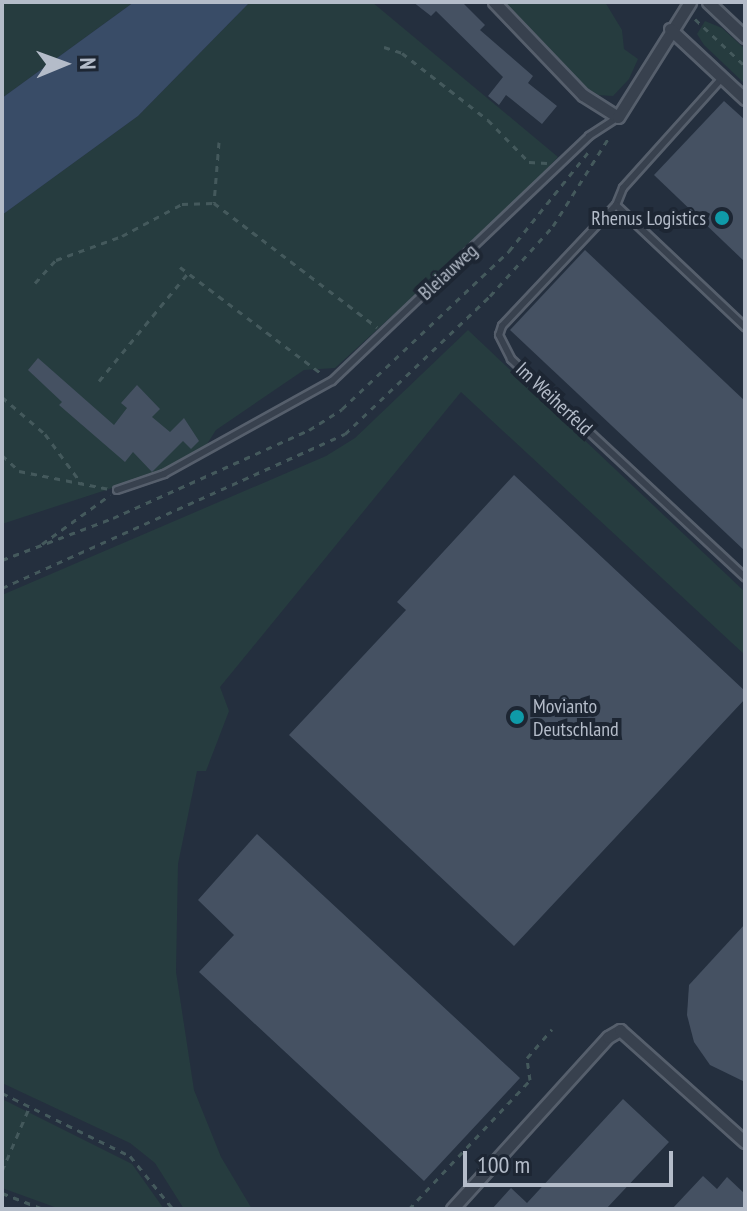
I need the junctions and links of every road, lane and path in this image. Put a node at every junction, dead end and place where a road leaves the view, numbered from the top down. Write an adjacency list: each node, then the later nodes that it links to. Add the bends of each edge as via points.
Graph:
1 (494, 2): 11 (street, via 583,95)
2 (689, 2): 5 (street)
3 (708, 2): 6 (street)
4 (702, 26): 8 (path)
5 (670, 29): 9 (street); 11 (street)
6 (745, 37)
7 (384, 47): 13 (path, via 402,53 488,120 529,162)
8 (745, 66)
9 (722, 78): 10 (street); 15 (lane, Im Weiherfeld, via 623,188)
10 (745, 99)
11 (618, 117): 13 (lane, Bleiauweg); 29 (path, via 553,226 490,296 345,434)
12 (219, 142): 14 (path)
13 (566, 160): 20 (lane, Bleiauweg)
14 (214, 203): 18 (path, via 182,204 122,236 56,260); 20 (path)
15 (616, 205): 19 (lane); 28 (lane, Im Weiherfeld, via 502,326 501,344)
16 (180, 267): 17 (path)
17 (188, 273): 21 (path); 22 (path)
18 (35, 283)
19 (745, 327)
20 (383, 332): 22 (lane, Bleiauweg)
21 (99, 381)
22 (332, 381): 26 (lane, Bleiauweg, via 164,474)
23 (2, 397): 25 (path, via 45,434)
24 (2, 455): 25 (path, via 19,471)
25 (82, 484): 26 (path)
26 (117, 490): 27 (path)
27 (38, 546)
28 (745, 577)
29 (2, 588)
30 (552, 1029): 38 (path, via 527,1058 530,1080)
31 (2, 1093): 32 (path)
32 (30, 1107): 34 (path); 37 (path, via 130,1156)
33 (745, 1142): 39 (street, via 620,1030)
34 (2, 1171)
35 (2, 1193): 36 (path)
36 (43, 1209)
37 (173, 1209)
38 (409, 1209)
39 (452, 1209)

